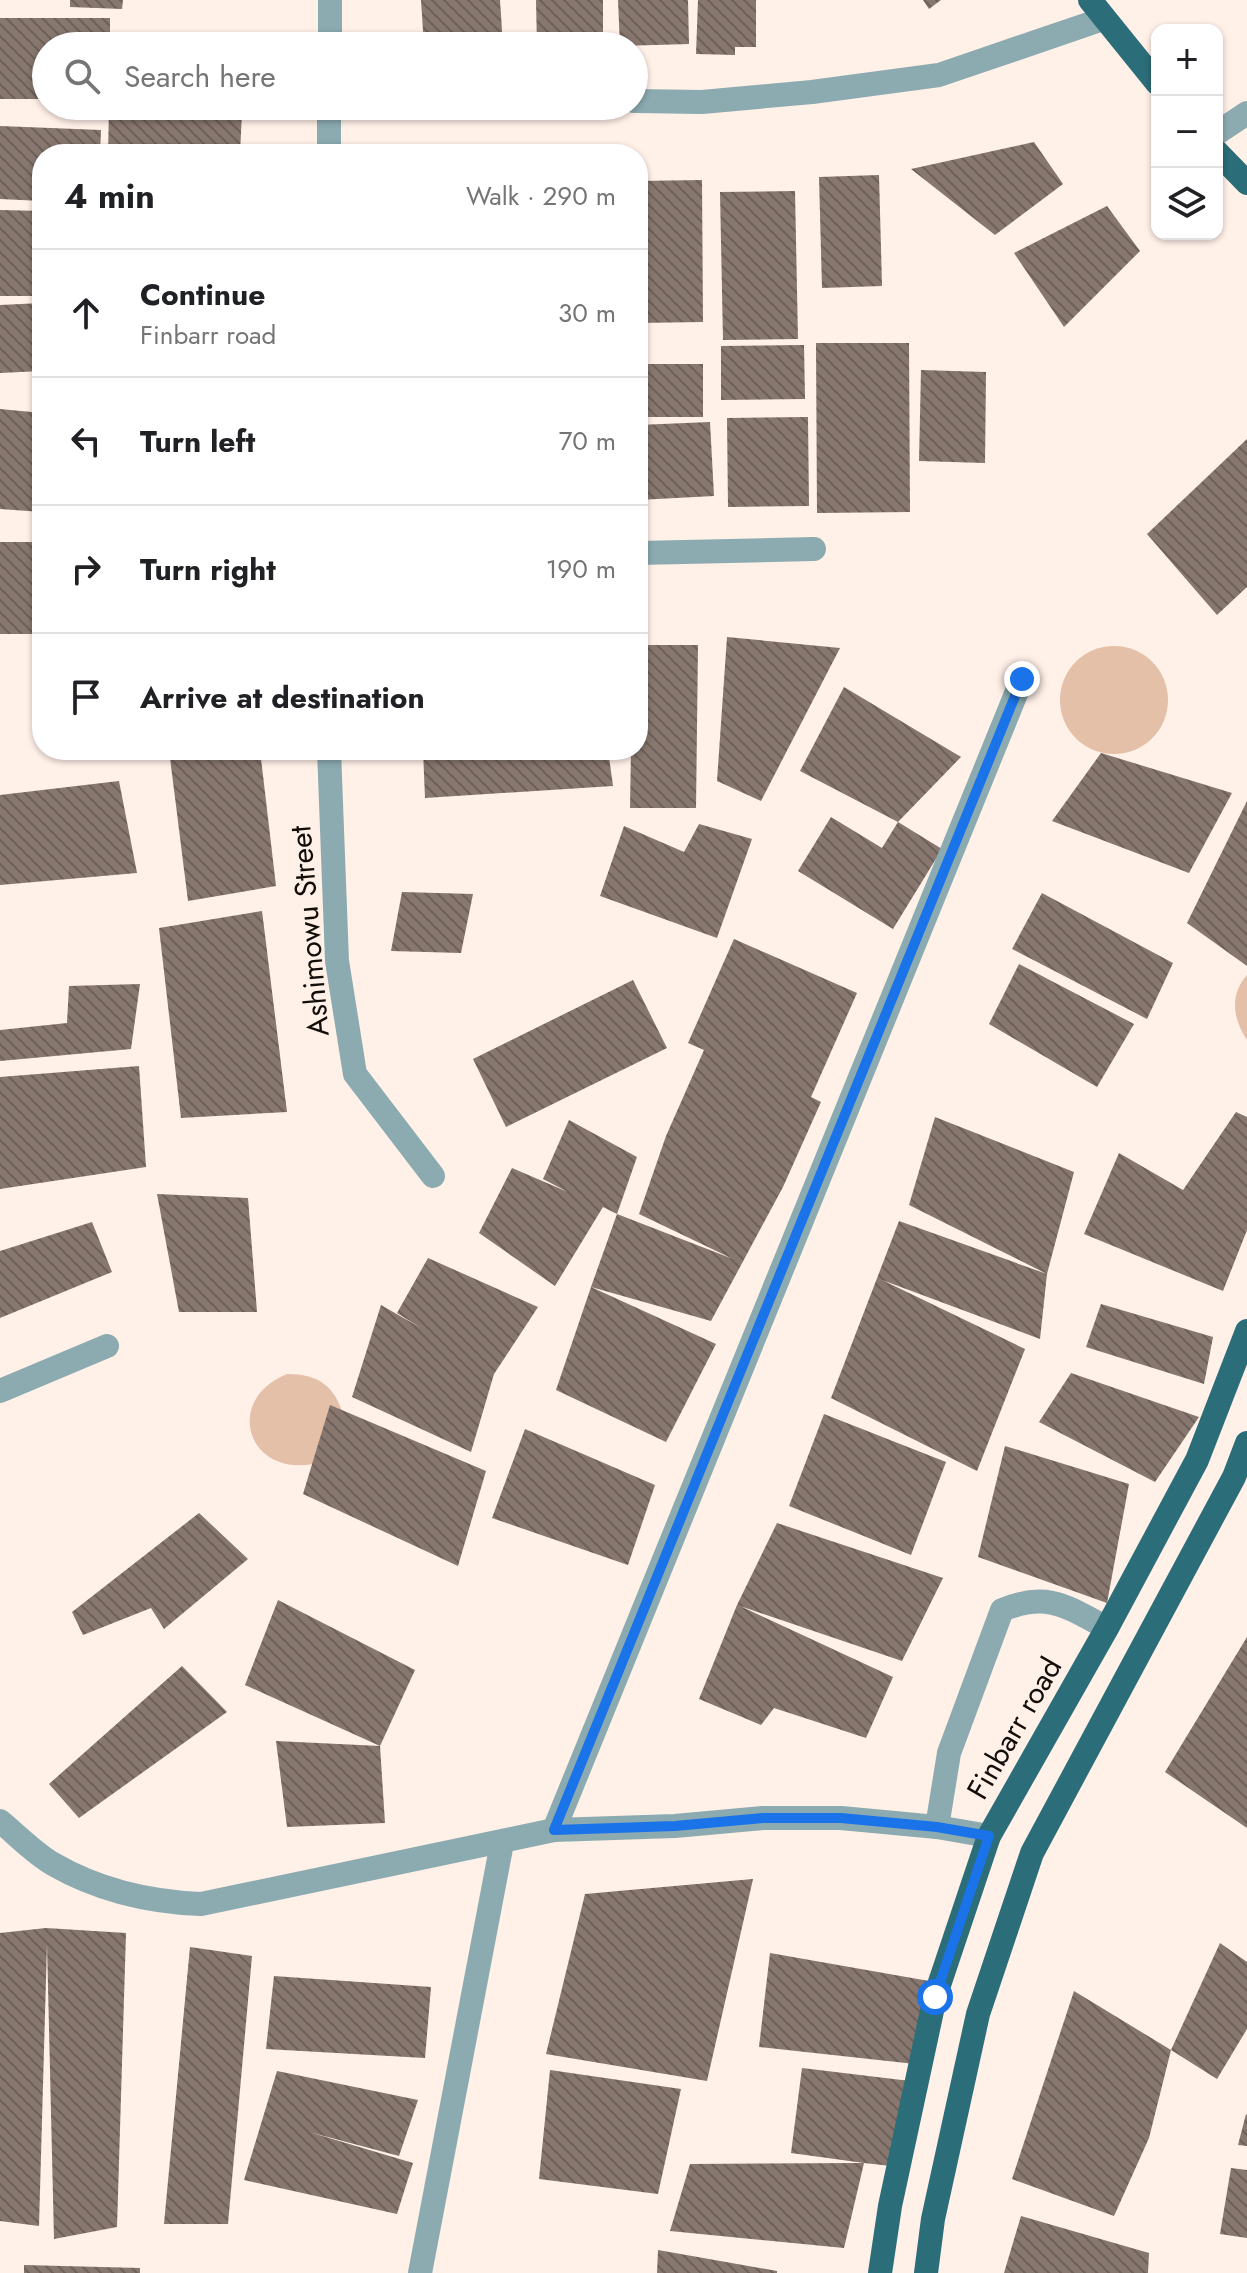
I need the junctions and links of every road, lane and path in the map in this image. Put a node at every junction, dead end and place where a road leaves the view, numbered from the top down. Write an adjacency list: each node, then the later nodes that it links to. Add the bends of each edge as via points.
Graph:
1 (330, 0): 3 (street)
2 (1096, 10): 4 (main road); 5 (street, via 939,75 781,95)
3 (330, 32)
4 (1151, 76)
5 (648, 101)
6 (1247, 113): 8 (street)
7 (329, 120): 9 (street)
8 (1223, 129)
9 (329, 144)
10 (1223, 158): 11 (main road)
11 (1247, 183)
12 (814, 549): 13 (street)
13 (648, 553)
14 (1022, 679): 24 (street)
15 (329, 760): 16 (street, Ashimowu Street, via 337,961 355,1074)
16 (433, 1176)
17 (1247, 1331): 21 (main road, Finbarr road, via 1197,1460)
18 (107, 1346): 19 (street)
19 (0, 1391)
20 (1247, 1443): 29 (main road, via 1234,1477 1032,1853 978,2014)
21 (1107, 1628): 23 (street, via 1055,1601 1027,1600 1002,1610 949,1753); 25 (main road, Finbarr road)
22 (0, 1821): 26 (street, via 53,1863 153,1902 201,1904)
23 (937, 1827): 24 (street, via 841,1818 763,1818); 25 (street)
24 (554, 1830): 26 (street)
25 (989, 1836): 28 (main road, Finbarr road, via 935,1997)
26 (502, 1843): 27 (street)
27 (420, 2273)
28 (880, 2273)
29 (926, 2273)

